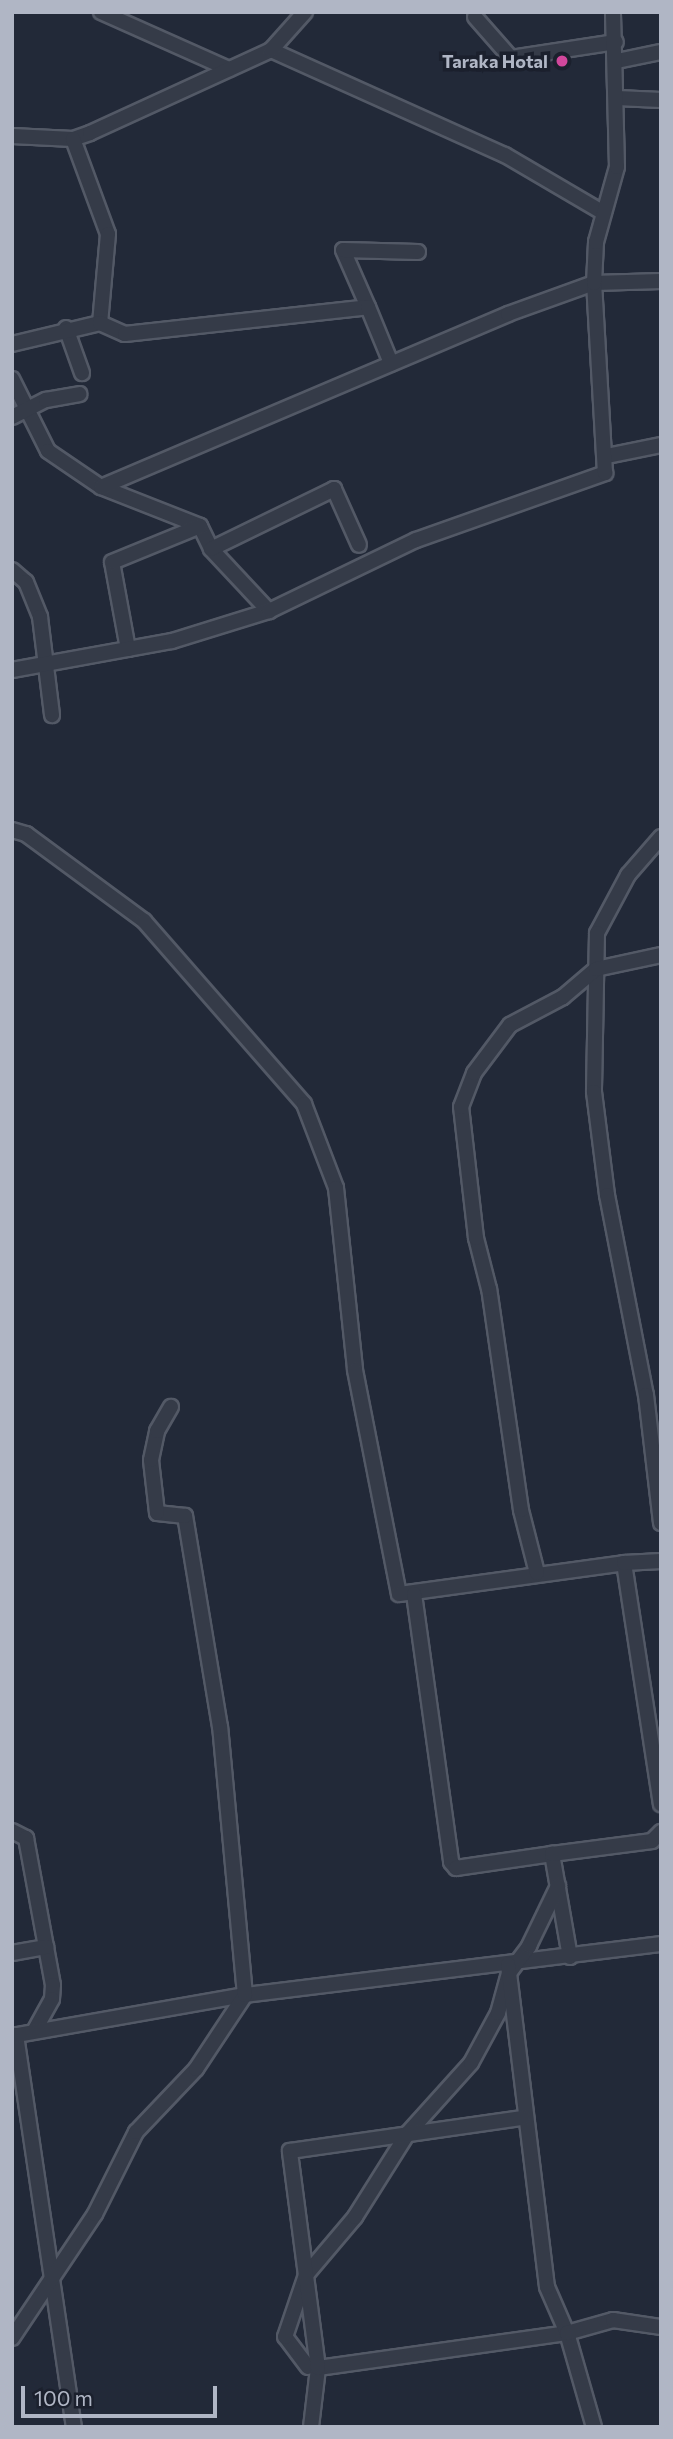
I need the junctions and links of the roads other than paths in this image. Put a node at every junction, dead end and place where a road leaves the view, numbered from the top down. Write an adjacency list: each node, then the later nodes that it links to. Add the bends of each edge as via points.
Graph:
1 (101, 12): 9 (street)
2 (305, 12): 6 (street)
3 (613, 12): 5 (street)
4 (475, 17): 5 (street, via 511,58)
5 (616, 42): 8 (street)
6 (271, 50): 9 (street); 14 (street, via 505,155)
7 (661, 52): 8 (street)
8 (617, 61): 10 (street)
9 (229, 69): 13 (street)
10 (617, 98): 11 (street); 14 (street, via 617,167)
11 (661, 100)
12 (12, 136): 13 (street)
13 (73, 139): 19 (street, via 108,234)
14 (602, 212): 17 (street)
15 (418, 252): 18 (street, via 343,250)
16 (661, 281): 17 (street)
17 (594, 283): 22 (street); 29 (street)
18 (368, 307): 19 (street, via 125,334); 22 (street)
19 (100, 323): 20 (street)
20 (66, 328): 21 (street); 23 (street)
21 (12, 344)
22 (391, 363): 30 (street)
23 (82, 373)
24 (12, 379): 26 (street)
25 (79, 394): 26 (street)
26 (27, 409): 27 (street); 30 (street, via 48,451)
27 (12, 417)
28 (661, 445): 29 (street)
29 (607, 456): 35 (street, via 604,472 416,541)
30 (101, 487): 31 (street)
31 (200, 526): 33 (street); 36 (street, via 112,562)
32 (359, 545): 33 (street, via 334,489)
33 (211, 549): 35 (street)
34 (12, 570): 37 (street, via 26,582 40,617)
35 (269, 611): 36 (street)
36 (128, 649): 37 (street)
37 (49, 663): 38 (street); 39 (street)
38 (12, 670)
39 (52, 715)
40 (12, 830): 49 (street, via 26,834 144,921 304,1104 336,1188 355,1370 394,1585 399,1594)
41 (661, 837): 43 (street, via 606,909 597,933)
42 (661, 955): 43 (street)
43 (597, 970): 45 (street, via 599,1147 646,1395); 48 (street, via 563,997 510,1026 474,1073 461,1107 476,1238 489,1289 521,1510)
44 (172, 1407): 60 (street, via 157,1431 151,1460 156,1513 185,1516 220,1727)
45 (661, 1523)
46 (661, 1561): 47 (street)
47 (624, 1563): 48 (street); 50 (street)
48 (537, 1573): 49 (street)
49 (414, 1594): 53 (street, via 451,1861 456,1868)
50 (661, 1804)
51 (12, 1831): 56 (street, via 26,1838)
52 (661, 1832): 53 (street, via 652,1841)
53 (552, 1854): 54 (street)
54 (558, 1886): 58 (street); 59 (street)
55 (661, 1944): 58 (street)
56 (46, 1947): 57 (street); 61 (street, via 52,1999)
57 (12, 1953)
58 (570, 1957): 59 (street)
59 (511, 1966): 60 (street); 63 (street); 64 (street, via 498,2013 471,2063)
60 (245, 1995): 61 (street); 66 (street, via 196,2069 136,2132 95,2214)
61 (35, 2030): 62 (street)
62 (14, 2036): 66 (street)
63 (523, 2118): 64 (street); 68 (street, via 547,2287)
64 (408, 2133): 65 (street, via 355,2217); 65 (street, via 290,2151)
65 (306, 2275): 70 (street); 70 (street, via 285,2337)
66 (52, 2279): 69 (street); 71 (street)
67 (661, 2328): 68 (street, via 613,2320)
68 (567, 2333): 70 (street); 73 (street)
69 (12, 2338)
70 (313, 2368): 72 (street)
71 (74, 2427)
72 (311, 2427)
73 (594, 2427)

